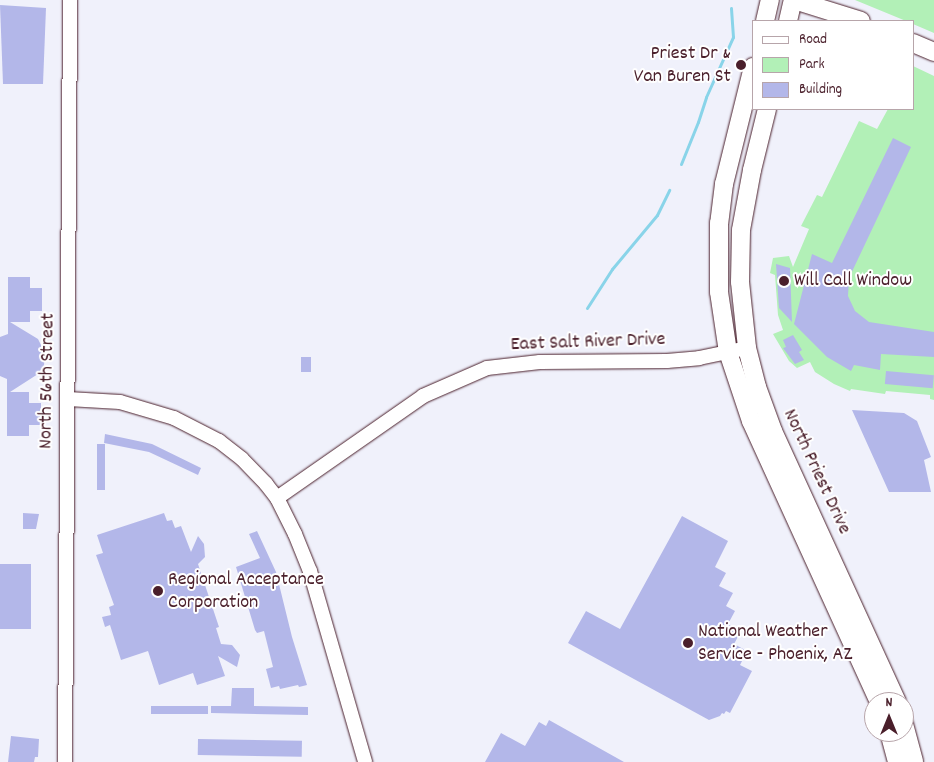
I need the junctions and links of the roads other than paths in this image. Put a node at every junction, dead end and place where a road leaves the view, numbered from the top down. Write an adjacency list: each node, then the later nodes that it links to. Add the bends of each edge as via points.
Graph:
1 (70, 0): 13 (street, North 56th Street)
2 (770, 0): 4 (main road)
3 (793, 0): 5 (main road); 6 (main road)
4 (765, 20)
5 (788, 20)
6 (858, 20)
7 (914, 43): 8 (main road)
8 (934, 52)
9 (752, 71): 12 (main road, North Priest Drive, via 724,184 718,255 719,292)
10 (767, 110): 11 (main road, North Priest Drive, via 746,198 740,248)
11 (747, 348): 12 (street, East Salt River Drive); 16 (main road, North Priest Drive, via 773,431)
12 (728, 352): 14 (street, East Salt River Drive, via 667,361 540,362 487,368 423,396); 15 (main road, North Priest Drive, via 751,421)
13 (68, 399): 14 (street, via 120,402 147,408 200,430 242,459); 19 (street, North 56th Street)
14 (277, 498): 20 (street, via 310,571)
15 (874, 692)
16 (892, 692)
17 (892, 742): 21 (main road)
18 (909, 742): 22 (main road)
19 (66, 762)
20 (365, 762)
21 (897, 762)
22 (914, 762)

